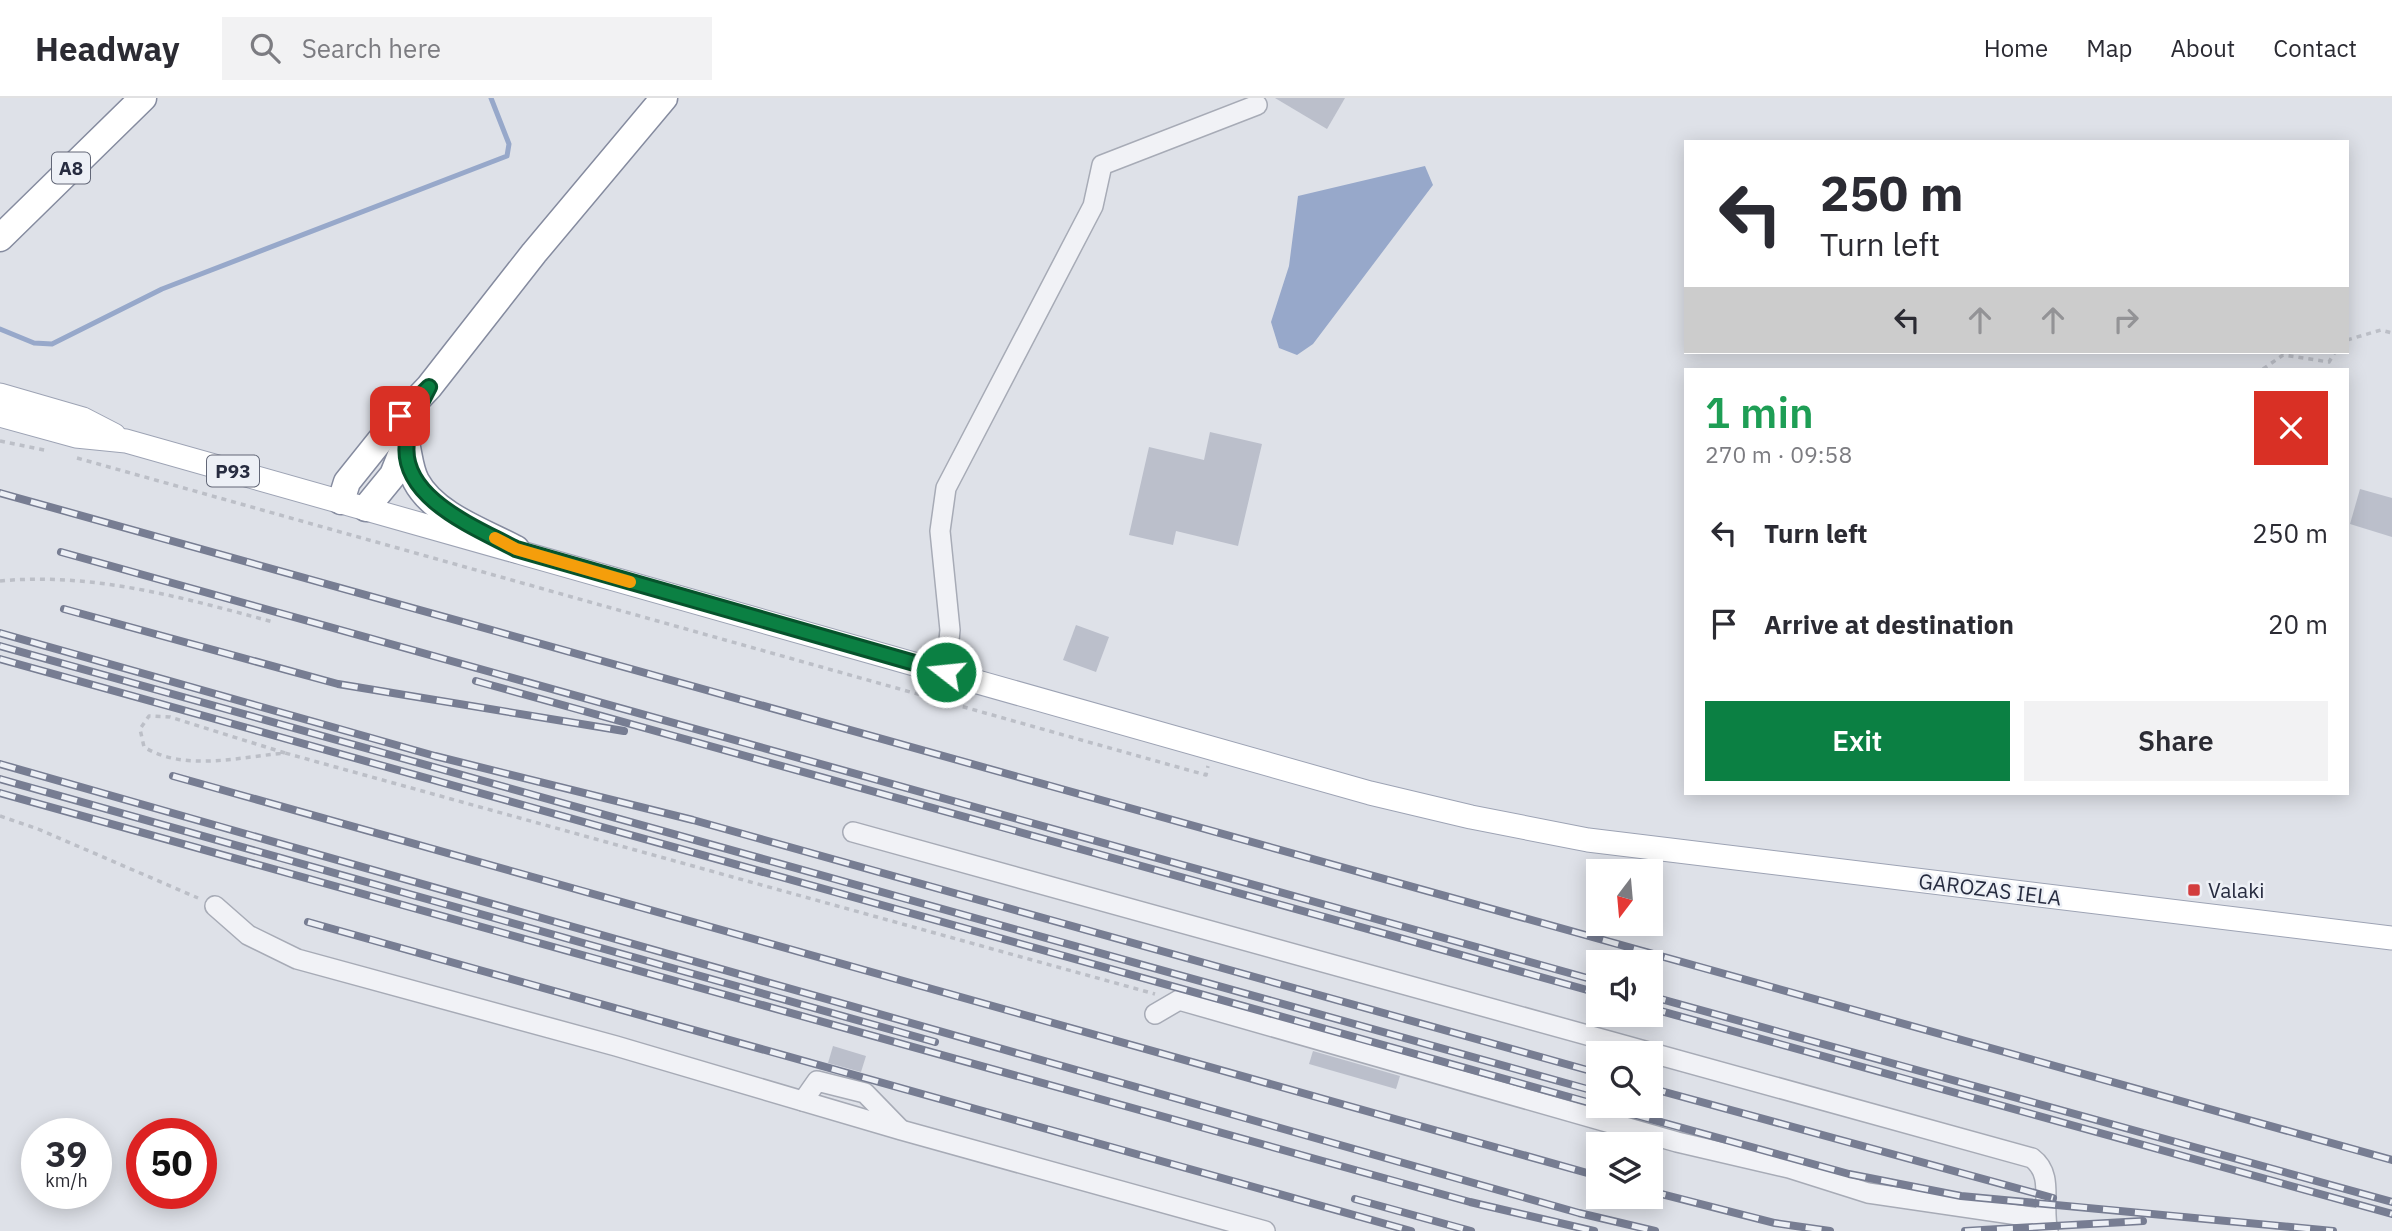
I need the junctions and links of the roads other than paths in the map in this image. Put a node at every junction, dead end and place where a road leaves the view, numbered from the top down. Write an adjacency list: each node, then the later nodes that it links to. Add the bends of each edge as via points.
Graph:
1 (143, 98): 4 (highway, A8)
2 (660, 101): 5 (highway)
3 (1257, 106): 12 (street, via 1102,165 1093,206 946,488 940,531 950,630)
4 (0, 238)
5 (429, 387): 9 (highway); 10 (highway, via 347,482)
6 (0, 395): 8 (main road, P93, via 83,419)
7 (0, 415): 8 (main road, P93, via 76,436)
8 (126, 441): 10 (main road, P93)
9 (406, 443): 10 (highway, via 393,475); 11 (highway, via 416,481 430,499)
10 (353, 504): 11 (main road, P93)
11 (516, 549): 12 (main road, P93)
12 (946, 672): 15 (main road, GAROZAS IELA / P93, via 1370,793 1588,840)
13 (853, 832): 17 (street, via 2032,1158 2044,1166 2047,1177)
14 (215, 906): 18 (street, via 248,935 297,959)
15 (2392, 938)
16 (1155, 1014): 17 (street, via 1178,1000 1868,1193)
17 (2047, 1225)
18 (1265, 1231)

